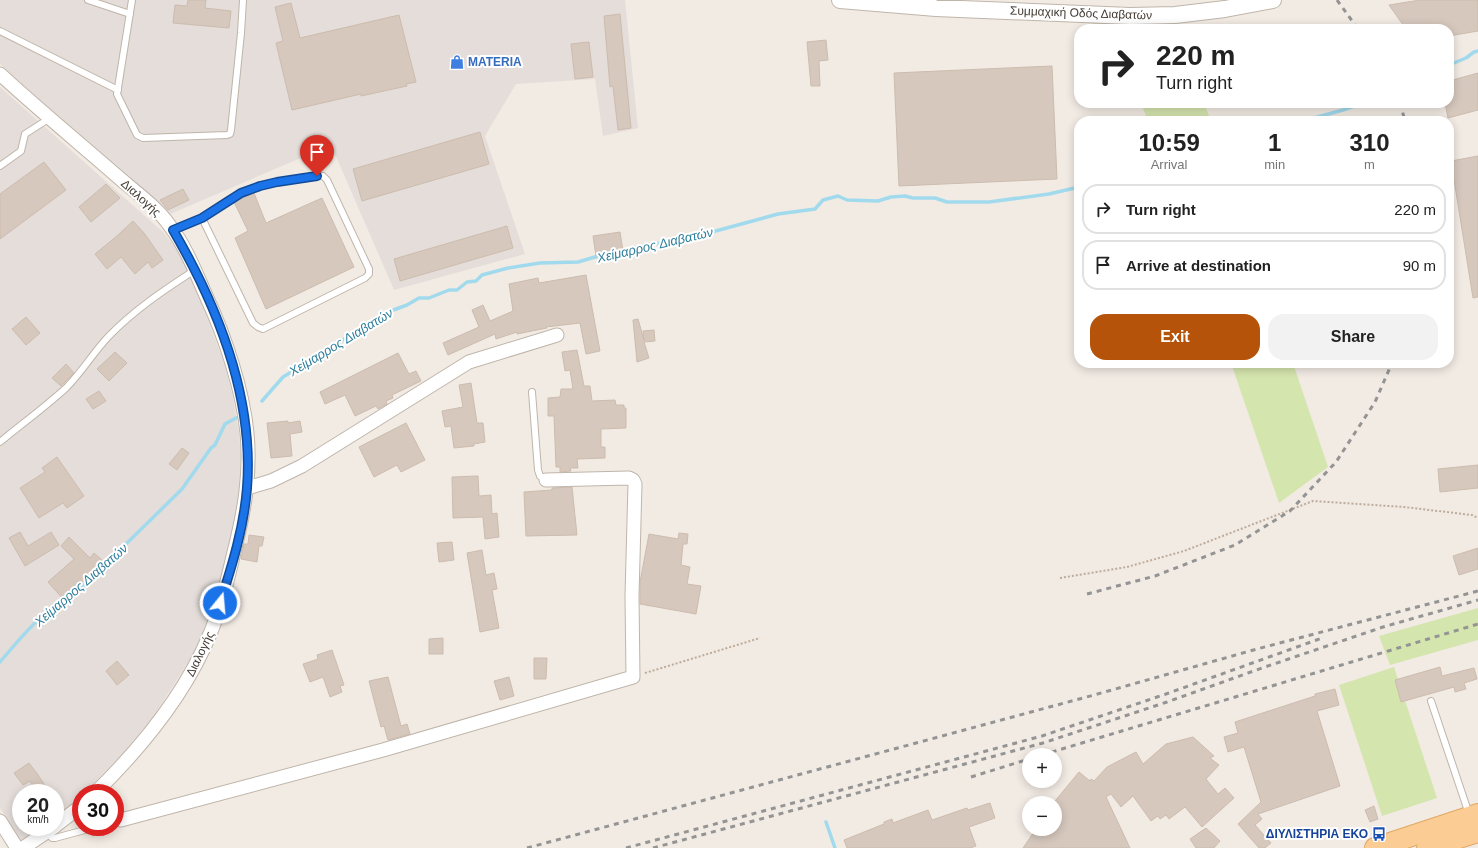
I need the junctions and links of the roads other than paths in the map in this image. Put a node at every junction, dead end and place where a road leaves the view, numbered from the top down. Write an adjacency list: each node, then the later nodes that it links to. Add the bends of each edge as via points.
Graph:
1 (88, 0): 7 (lane)
2 (132, 0): 7 (lane)
3 (243, 0): 10 (lane, via 230,134 140,137 119,99)
4 (840, 0): 6 (street, Συμμαχική Οδός Διαβατών)
5 (1273, 0): 6 (street, Συμμαχική Οδός Διαβατών, via 1175,15 1130,16)
6 (935, 4)
7 (130, 14): 10 (lane)
8 (0, 31): 10 (lane)
9 (0, 74): 11 (street, Διαλογής)
10 (118, 90)
11 (50, 118): 12 (lane, via 25,134 21,151); 14 (street, Διαλογής, via 158,212)
12 (0, 166)
13 (202, 218): 13 (lane, via 253,323 263,329 369,274 369,269 334,194 322,176 260,186 232,197); 14 (lane)
14 (173, 230): 15 (street, Διαλογής)
15 (195, 270): 18 (lane, via 131,314 65,388); 20 (street, Διαλογής, via 225,341 241,400 247,433)
16 (557, 335): 20 (street, via 469,362 302,466 271,481)
17 (532, 392): 19 (lane, via 538,470 540,476)
18 (0, 442)
19 (546, 480): 24 (street, via 629,478 635,484 633,677 382,750)
20 (247, 488): 22 (street, Διαλογής, via 243,517 229,573 211,632 202,652 179,694)
21 (1431, 701): 27 (lane)
22 (106, 784)
23 (72, 813): 25 (street)
24 (124, 815)
25 (64, 819)
26 (0, 821): 31 (street)
27 (1475, 821): 33 (main road); 34 (main road)
28 (40, 836): 32 (street)
29 (52, 836): 30 (lane)
30 (62, 836)
31 (17, 848)
32 (23, 848)
33 (1375, 848)
34 (1427, 848)

